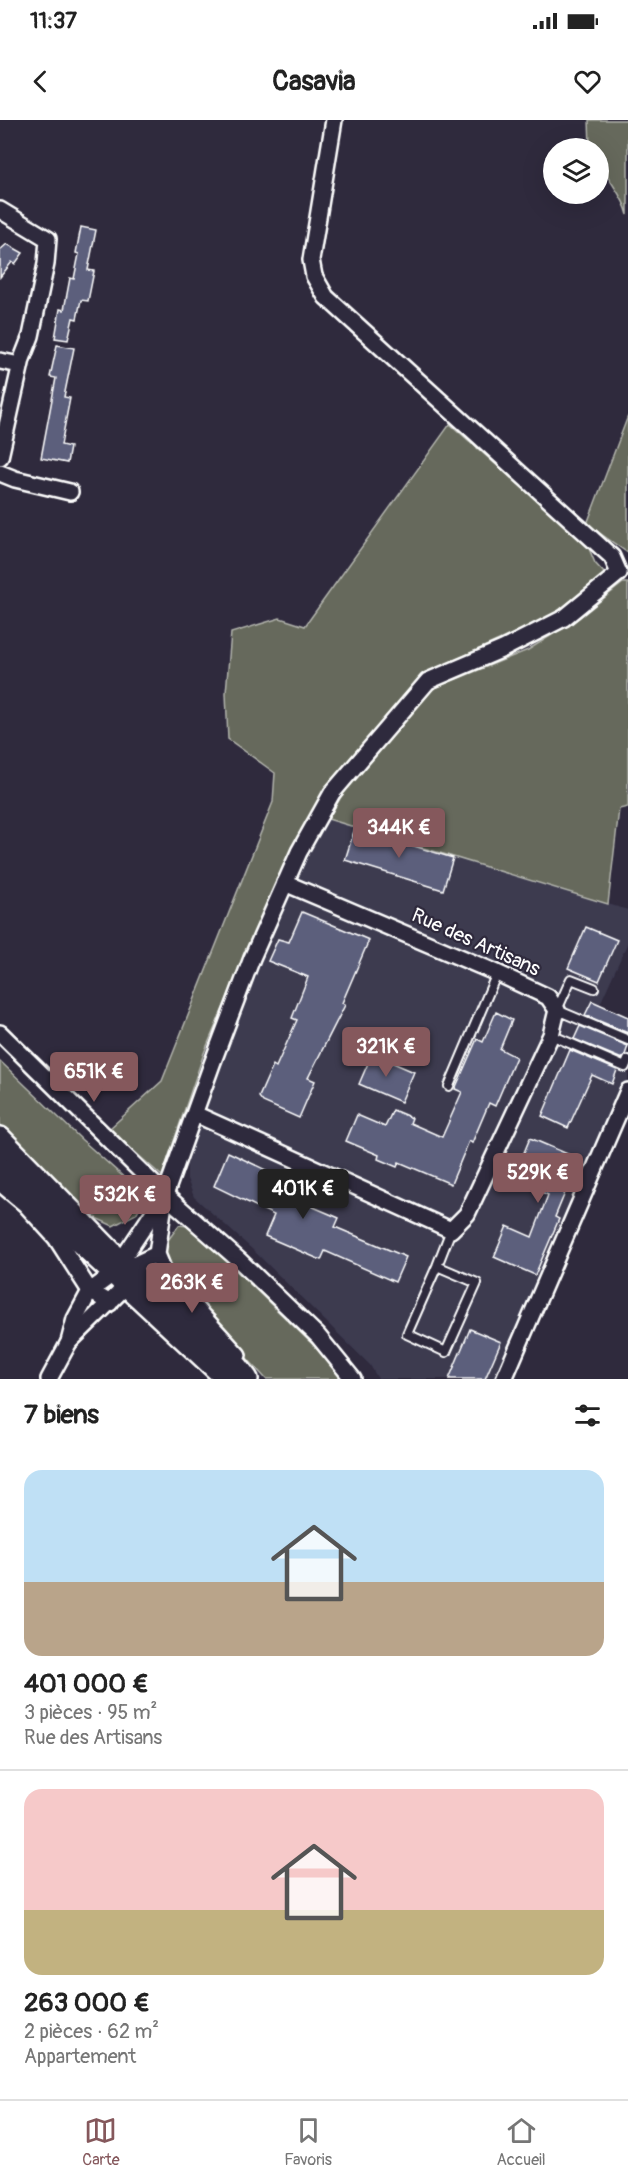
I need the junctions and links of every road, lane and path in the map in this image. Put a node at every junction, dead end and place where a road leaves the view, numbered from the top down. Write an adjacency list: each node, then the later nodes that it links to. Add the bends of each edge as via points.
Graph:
1 (334, 120): 8 (street, via 310,260 326,297 612,557)
2 (0, 210): 4 (street, via 48,239 31,336)
3 (0, 361): 4 (street)
4 (20, 365): 5 (street)
5 (0, 457)
6 (0, 472): 7 (street)
7 (70, 492)
8 (623, 573): 9 (street, via 564,618 428,681 332,793)
9 (285, 882): 10 (street, Rue des Artisans); 19 (street, via 252,958)
10 (497, 973): 12 (street, Rue des Artisans, via 548,997); 17 (lane)
11 (594, 988): 12 (lane, via 571,979)
12 (557, 1010): 14 (street); 15 (lane)
13 (0, 1033): 24 (street)
14 (551, 1035): 16 (lane, via 625,1067); 25 (street, via 467,1214)
15 (628, 1040)
16 (628, 1060)
17 (449, 1086)
18 (628, 1091): 38 (street)
19 (195, 1114): 24 (street); 25 (street)
20 (0, 1138): 28 (main road)
21 (0, 1154): 28 (street)
22 (0, 1168): 28 (main road)
23 (0, 1183): 29 (street, via 56,1238)
24 (165, 1196): 26 (street); 28 (street, via 125,1255); 37 (street, via 318,1336)
25 (451, 1230): 27 (lane)
26 (157, 1254): 28 (street); 36 (street, via 166,1276 250,1370)
27 (437, 1266): 27 (lane, via 407,1334 446,1352 477,1283)
28 (121, 1275): 29 (street); 30 (street, via 120,1292); 33 (main road); 34 (street); 35 (main road, via 238,1367)
29 (90, 1291): 30 (street); 31 (street, via 75,1318)
30 (110, 1304): 31 (street)
31 (69, 1342): 32 (street)
32 (49, 1379)
33 (227, 1379)
34 (240, 1379)
35 (247, 1379)
36 (253, 1379)
37 (353, 1379)
38 (504, 1379)

